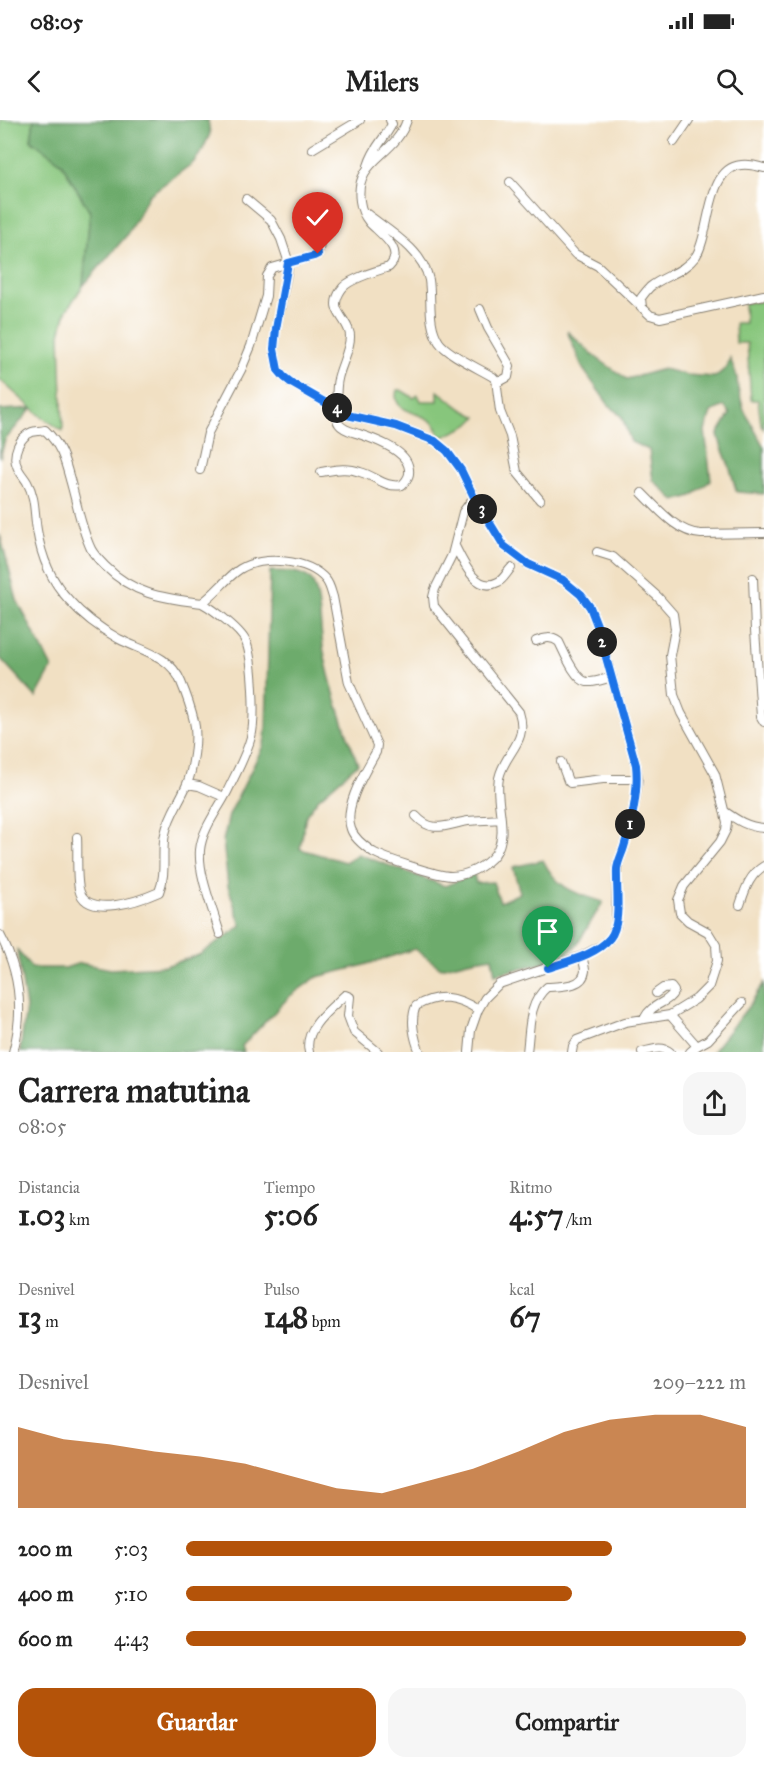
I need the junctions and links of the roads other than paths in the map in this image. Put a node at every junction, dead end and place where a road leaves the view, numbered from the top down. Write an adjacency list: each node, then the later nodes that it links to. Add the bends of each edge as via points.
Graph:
1 (360, 120): 6 (street)
2 (390, 120): 7 (street, via 392,124 372,152)
3 (406, 120): 7 (street, via 392,146)
4 (688, 120): 5 (street)
5 (674, 142)
6 (312, 149)
7 (368, 166): 11 (street, via 360,180)
8 (764, 168): 15 (street, via 740,165 730,168 721,178 696,256 678,273 650,287 641,298)
9 (510, 183): 15 (street, via 575,254 598,266)
10 (246, 199): 13 (street, via 271,220)
11 (361, 210): 17 (street, via 418,256 429,280 432,318 440,343); 18 (street, via 392,245 394,255 389,267 351,280 341,288 336,301 338,314 351,338 337,381)
12 (306, 216): 13 (street, via 319,239 318,254)
13 (288, 263): 18 (street, via 274,349 278,370 293,384); 19 (street, via 272,268 267,276 266,296 251,346 208,433)
14 (764, 295): 15 (street, via 660,318)
15 (642, 308)
16 (480, 309): 17 (street, via 510,366 508,377)
17 (497, 383): 23 (street, via 500,411 517,472)
18 (336, 407): 20 (street, via 338,424 393,449 406,461 409,475 402,485 395,486 355,470); 22 (street, via 347,415 396,426 435,441 461,470)
19 (200, 470)
20 (321, 472)
21 (642, 493): 24 (street, via 691,532)
22 (474, 497): 25 (street, via 463,512); 31 (street, via 504,546 581,595 597,625)
23 (540, 500)
24 (764, 533)
25 (455, 546): 27 (street, via 467,570 479,582 500,582); 39 (street, via 435,589 435,606 519,712 523,723 522,733 500,773)
26 (597, 552): 37 (street, via 613,557 673,614 675,629 670,655 674,695 714,774)
27 (511, 568)
28 (753, 578): 32 (street)
29 (202, 603): 35 (street, via 162,598 118,579 92,550 57,441 45,430 31,432 21,441 15,456 17,467 31,489 37,530 54,581 87,617 120,639 152,652 170,665 180,680 195,723 193,765); 36 (street, via 245,641 252,677 251,736); 39 (street, via 253,562 290,562 325,578 333,597 349,683 377,745 349,811 351,829 374,853 425,871 449,876 465,873 478,869 495,854 501,837)
30 (536, 641): 31 (street, via 548,637 559,642 576,675 586,682)
31 (612, 677): 34 (street)
32 (764, 722)
33 (561, 762): 34 (street, via 570,783)
34 (638, 779): 46 (street, via 617,867 616,926 603,945)
35 (187, 784): 36 (street); 41 (street, via 168,821 162,846 164,881 159,892 115,905 97,906 85,901 79,890)
36 (224, 797): 44 (street, via 200,849 202,875)
37 (724, 811): 40 (street, via 742,823); 50 (street, via 726,830 720,842 684,886 678,900 680,913 708,932 716,945 717,961 709,986)
38 (416, 816): 39 (street, via 432,827 443,828)
39 (501, 819)
40 (764, 828)
41 (77, 837)
42 (764, 866): 43 (street, via 747,884)
43 (740, 905)
44 (220, 934)
45 (0, 935): 53 (street, via 19,996 19,1025)
46 (582, 956): 49 (street, via 499,984); 58 (street, via 585,971 581,980 547,987 537,998)
47 (656, 993): 51 (street, via 667,986 673,988 673,995 649,1010)
48 (742, 1003): 52 (street, via 708,1040)
49 (478, 1010): 56 (street, via 455,998 432,999 416,1006 413,1020); 57 (street)
50 (669, 1015): 51 (street); 52 (street)
51 (644, 1019): 59 (street, via 614,1025 577,1040)
52 (697, 1046): 62 (street)
53 (13, 1052)
54 (309, 1052): 55 (street, via 312,1028 345,995 350,997 348,1016 354,1032)
55 (378, 1052)
56 (420, 1052)
57 (469, 1052)
58 (527, 1052)
59 (572, 1052)
60 (642, 1052): 61 (street, via 664,1048)
61 (670, 1052)
62 (690, 1052)

